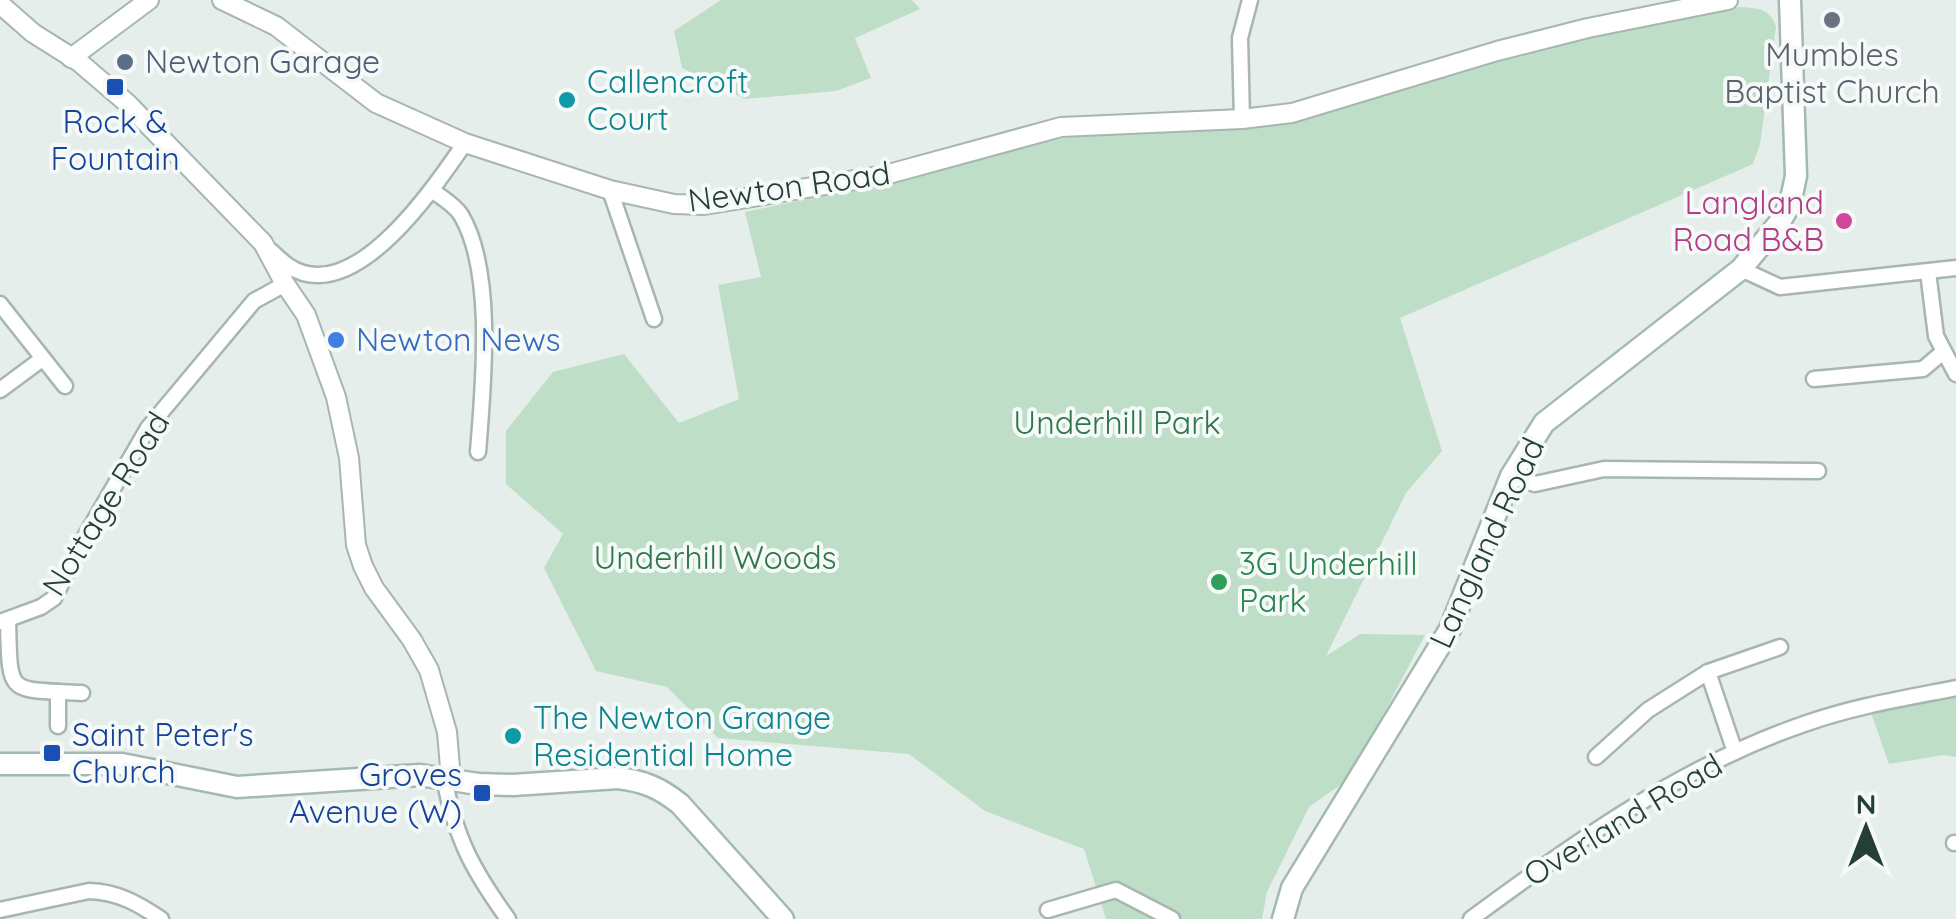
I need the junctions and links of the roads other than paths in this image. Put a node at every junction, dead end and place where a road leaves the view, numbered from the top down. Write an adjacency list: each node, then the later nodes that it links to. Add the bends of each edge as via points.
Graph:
1 (150, 0): 7 (street)
2 (222, 0): 9 (street, Newton Road, via 276,26 376,103)
3 (1250, 0): 8 (street, via 1240,38)
4 (1728, 0): 8 (street, Newton Road, via 1588,28 1292,113)
5 (1790, 0): 14 (main road, Langland Road, via 1796,176 1780,222)
6 (3, 13): 7 (street)
7 (71, 58): 12 (street, via 127,103)
8 (1242, 119): 11 (street, Newton Road, via 1061,127 885,176 704,205)
9 (465, 143): 10 (street); 11 (street, Newton Road)
10 (432, 190): 12 (street, via 362,262 338,272 306,274); 25 (street, via 459,211 475,244 482,329)
11 (610, 190): 18 (street)
12 (263, 243): 16 (street)
13 (1956, 268): 15 (street)
14 (1741, 269): 15 (street, via 1780,287); 27 (main road, Langland Road, via 1544,423)
15 (1928, 272): 19 (street)
16 (284, 284): 28 (street, Nottage Road, via 254,301 148,428 54,598); 38 (street, via 315,334 336,397 363,566 429,670 446,732)
17 (0, 304): 20 (street)
18 (654, 319)
19 (1944, 352): 21 (street); 22 (street, via 1923,370)
20 (42, 359): 23 (street); 24 (street)
21 (1956, 374)
22 (1814, 379)
23 (64, 386)
24 (0, 390)
25 (478, 452)
26 (1818, 470): 27 (street, via 1604,469 1535,484)
27 (1511, 476): 45 (main road, Langland Road, via 1450,629 1292,888)
28 (4, 621): 32 (street, via 15,685)
29 (1780, 647): 30 (street)
30 (1708, 672): 35 (street); 36 (street, via 1648,710)
31 (1956, 688): 35 (street, Overland Road, via 1860,706)
32 (58, 692): 33 (street); 34 (street)
33 (82, 693)
34 (58, 726)
35 (1736, 752): 46 (street, Overland Road, via 1547,862)
36 (1596, 757)
37 (0, 764): 38 (main road, via 122,764 237,787 420,775)
38 (447, 779): 42 (street, via 472,869); 43 (main road, via 512,785 640,780 680,804)
39 (1048, 910): 44 (street, via 1116,890)
40 (10, 912): 41 (street, via 89,891 133,901)
41 (161, 919)
42 (508, 919)
43 (783, 919)
44 (1172, 919)
45 (1283, 919)
46 (1470, 919)

